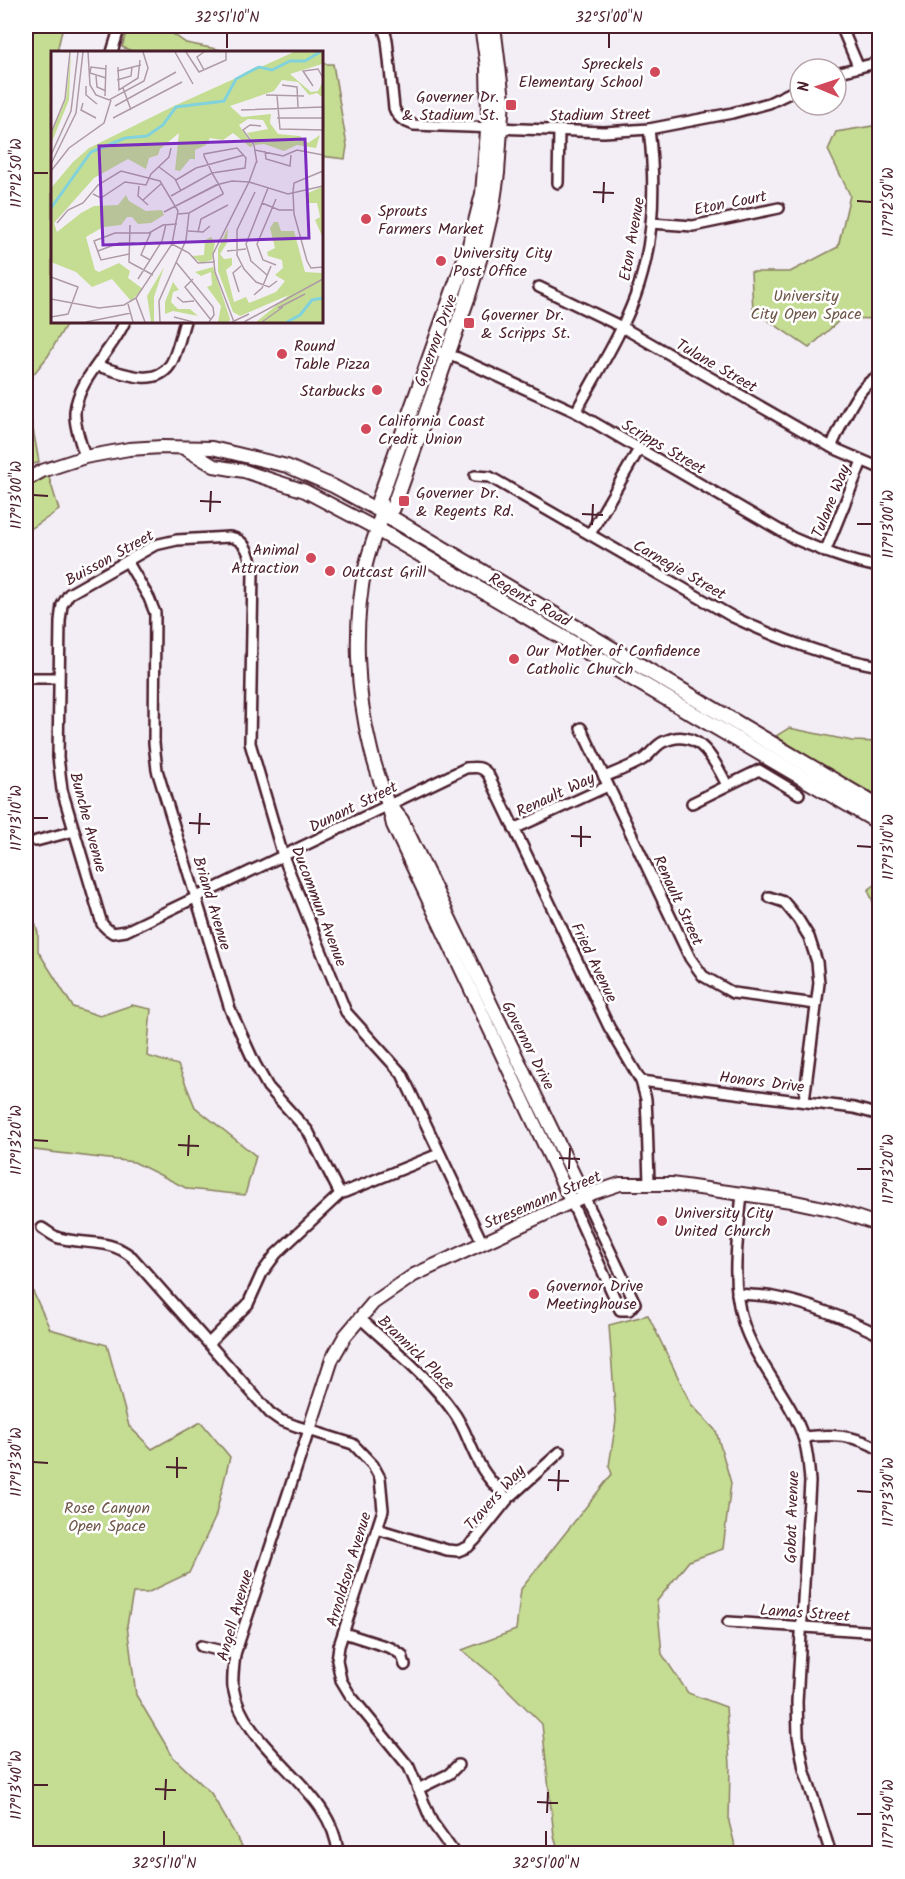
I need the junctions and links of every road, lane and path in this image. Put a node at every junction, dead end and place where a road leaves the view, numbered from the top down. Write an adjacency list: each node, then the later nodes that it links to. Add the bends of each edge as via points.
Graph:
1 (120, 26): 6 (street)
2 (383, 26): 11 (street, Stadium Street, via 397,116 414,125)
3 (482, 26): 11 (main road, Governor Drive)
4 (493, 26): 11 (main road, Governor Drive, via 502,99)
5 (841, 26): 8 (street)
6 (112, 51)
7 (879, 62): 8 (street)
8 (858, 66): 9 (street)
9 (848, 69)
10 (788, 93): 12 (street, Stadium Street, via 732,113)
11 (495, 128): 13 (street, Stadium Street); 21 (main road, Governor Drive, via 470,245); 22 (main road, Governor Drive, via 495,185 482,250)
12 (649, 129): 13 (street, Stadium Street); 16 (street, Eton Avenue, via 654,191)
13 (559, 130): 14 (street)
14 (558, 183)
15 (779, 208): 16 (street, Eton Court, via 693,226)
16 (651, 223): 20 (street, Eton Avenue, via 645,262)
17 (539, 287): 20 (street, Tulane Street)
18 (124, 322): 23 (street)
19 (185, 322): 23 (street, via 171,365 160,375 146,378)
20 (622, 327): 25 (street, Eton Avenue); 26 (street, Tulane Street)
21 (433, 350): 22 (street, Scripps Street); 34 (main road, Governor Drive, via 379,500)
22 (447, 355): 25 (street, Scripps Street); 34 (main road, Governor Drive, via 393,508)
23 (97, 366): 29 (street, via 79,396 75,412)
24 (879, 376): 26 (street, via 861,390)
25 (576, 412): 28 (street, Scripps Street)
26 (831, 447): 30 (street, Tulane Street)
27 (184, 448): 29 (street, Regents Road, via 129,449); 34 (street, Regents Road, via 212,448 287,466); 35 (street, Regents Road, via 214,466 244,471 305,491)
28 (639, 449): 36 (street); 38 (street, Scripps Street, via 793,538)
29 (85, 457): 33 (street, Regents Road)
30 (862, 461): 31 (street, Tulane Street); 38 (street, Tulane Way)
31 (879, 468)
32 (475, 476): 36 (street, Carnegie Street, via 490,477)
33 (26, 480)
34 (383, 513): 35 (main road, Governor Drive); 52 (main road, Regents Road)
35 (377, 529): 51 (street, Governor Drive, via 366,564 359,618 359,676 366,727); 53 (main road, Regents Road)
36 (590, 534): 42 (street, Carnegie Street, via 733,617 774,636 847,660)
37 (244, 544): 39 (street, Buisson Street, via 229,537 177,540 155,545); 57 (street, Ducommun Avenue, via 253,572 250,743)
38 (825, 552): 40 (street, Scripps Street)
39 (127, 561): 41 (street, Buisson Street, via 69,594); 59 (street, Briand Avenue, via 155,613 157,770)
40 (879, 567)
41 (62, 605): 44 (street, Bunche Avenue)
42 (879, 666)
43 (26, 678): 44 (street)
44 (58, 678): 55 (street, Bunche Avenue, via 58,756 62,790)
45 (581, 728): 47 (street, Renault Street)
46 (477, 767): 51 (street, Dunant Street, via 466,768); 54 (street, Fried Avenue, via 488,774)
47 (606, 781): 48 (street, Renault Way, via 676,738 702,745); 54 (street, Renault Way); 61 (street, Renault Street, via 690,958 703,976 733,993)
48 (727, 785): 49 (street, via 759,770); 50 (street)
49 (799, 794)
50 (692, 803)
51 (389, 805): 57 (street, Dunant Street); 69 (street, Governor Drive, via 402,820); 70 (street, Governor Drive, via 393,825)
52 (879, 808)
53 (879, 823)
54 (514, 829): 62 (street, Fried Avenue, via 609,1027)
55 (74, 831): 56 (street); 60 (street, Bunche Avenue, via 102,924)
56 (36, 841)
57 (283, 856): 59 (street, Dunant Street); 65 (street, Ducommun Avenue, via 346,1012 402,1074)
58 (769, 897): 61 (street, via 784,902 809,937 818,972)
59 (196, 899): 60 (street, Dunant Street, via 126,931); 67 (street, Briand Avenue, via 230,1009 255,1064 267,1087 308,1131)
60 (113, 933)
61 (816, 1004): 63 (street)
62 (641, 1081): 63 (street, Honors Drive); 66 (street, Fried Avenue, via 646,1099)
63 (804, 1101): 64 (street, Honors Drive)
64 (879, 1115)
65 (439, 1154): 67 (street); 73 (street, Ducommun Avenue)
66 (649, 1183): 68 (street, Stresemann Street); 69 (street, Stresemann Street, via 620,1184)
67 (340, 1194): 77 (street, via 276,1254 248,1304)
68 (742, 1194): 71 (street, Stresemann Street, via 838,1211); 74 (street, Gobat Avenue, via 735,1262)
69 (584, 1196): 70 (street, Stresemann Street); 70 (street, Governor Drive, via 634,1303 629,1310 620,1310)
70 (571, 1201): 73 (street, Stresemann Street)
71 (879, 1226)
72 (42, 1228): 77 (street, Arnoldson Avenue, via 58,1237 122,1249)
73 (482, 1242): 75 (street, Stresemann Street, via 393,1288)
74 (737, 1294): 76 (street, via 777,1298 816,1308); 79 (street, Gobat Avenue, via 754,1350)
75 (360, 1318): 78 (street, Stresemann Street, via 332,1359); 82 (street, Brannick Place, via 433,1386 463,1425 486,1476)
76 (879, 1335)
77 (209, 1343): 78 (street, Arnoldson Avenue, via 270,1413)
78 (309, 1430): 83 (street, Arnoldson Avenue, via 353,1444 373,1465 382,1492 383,1510); 89 (street, Angell Avenue)
79 (803, 1437): 80 (street, via 825,1434 857,1438); 85 (street, Gobat Avenue, via 810,1482)
80 (879, 1450)
81 (560, 1452): 82 (street, Travers Way)
82 (508, 1499): 83 (street, Travers Way, via 476,1539 458,1551)
83 (377, 1529): 87 (street, Arnoldson Avenue)
84 (728, 1622): 85 (street, Lamas Street)
85 (801, 1626): 86 (street, Lamas Street); 95 (street, Gobat Avenue, via 798,1736 804,1769)
86 (879, 1632)
87 (344, 1633): 90 (street, via 391,1648 402,1655); 92 (street, Arnoldson Avenue, via 338,1660 341,1680 409,1767)
88 (201, 1646): 89 (street)
89 (235, 1654): 93 (street, Angell Avenue, via 233,1686 239,1707 249,1725 326,1815 337,1839)
90 (405, 1665)
91 (458, 1765): 92 (street, via 449,1774)
92 (418, 1789): 94 (street, Arnoldson Avenue, via 432,1822)
93 (338, 1854)
94 (454, 1854)
95 (831, 1854)

